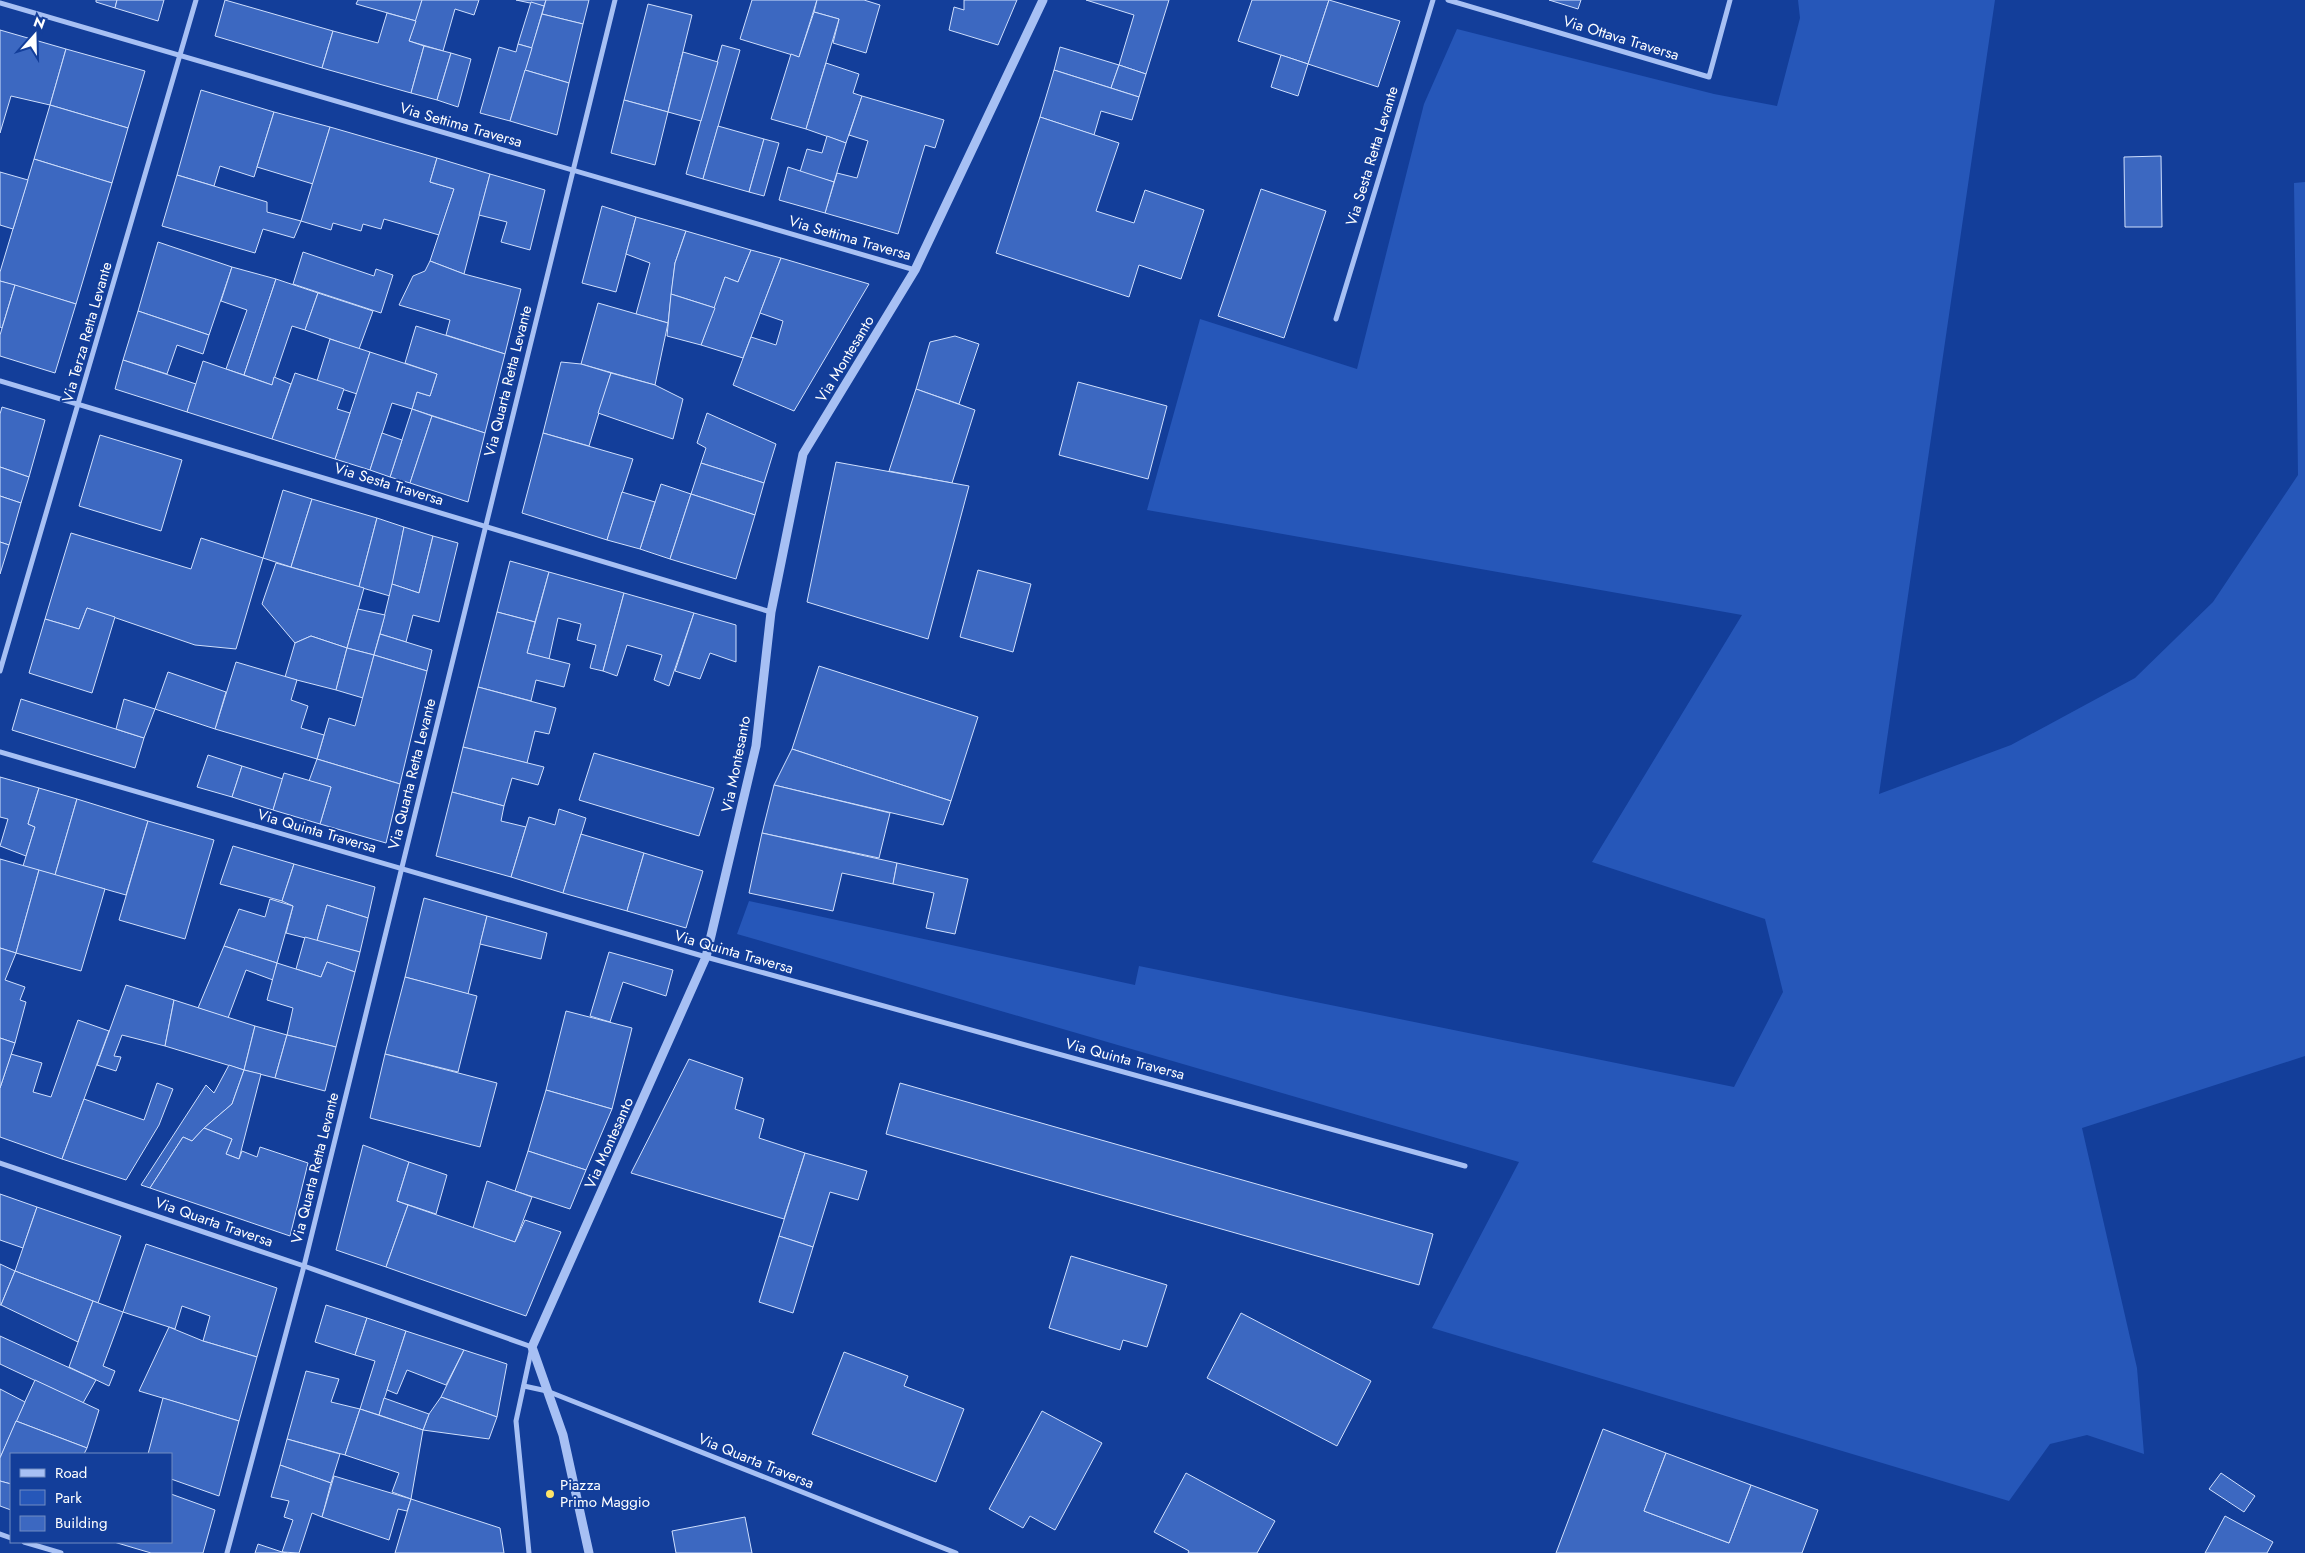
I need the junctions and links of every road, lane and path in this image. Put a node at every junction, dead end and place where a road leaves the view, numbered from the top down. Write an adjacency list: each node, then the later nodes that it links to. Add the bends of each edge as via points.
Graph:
1 (196, 0): 8 (street, Via Terza Retta Levante)
2 (615, 0): 9 (street, Via Quarta Retta Levante)
3 (1043, 0): 10 (street, Via Montesanto)
4 (1433, 0): 11 (street, Via Sesta Retta Levante)
5 (1448, 0): 6 (street, Via Ottava Traversa, via 1709,77)
6 (1730, 0)
7 (0, 3): 8 (street, Via Settima Traversa)
8 (180, 56): 9 (street, Via Settima Traversa); 13 (street, Via Terza Retta Levante)
9 (573, 170): 10 (street, Via Settima Traversa); 14 (street, Via Quarta Retta Levante)
10 (915, 270): 15 (street, Via Montesanto, via 803,454)
11 (1336, 319)
12 (0, 381): 13 (street, Via Sesta Traversa)
13 (79, 405): 14 (street, Via Sesta Traversa); 16 (street, Via Terza Retta Levante)
14 (485, 526): 15 (street, Via Sesta Traversa); 18 (street, Via Quarta Retta Levante)
15 (770, 612): 19 (street, Via Montesanto, via 756,746)
16 (0, 671)
17 (0, 752): 18 (street, Via Quinta Traversa)
18 (401, 868): 19 (street, Via Quinta Traversa); 22 (street, Via Quarta Retta Levante)
19 (706, 957): 21 (street, Via Quinta Traversa); 23 (street, Via Montesanto)
20 (0, 1163): 22 (street, Via Quarta Traversa)
21 (1465, 1166)
22 (304, 1266): 23 (street, Via Quarta Traversa); 28 (street, Via Quarta Retta Levante)
23 (532, 1347): 24 (street, Via Montesanto); 25 (street)
24 (524, 1386): 25 (street, Via Quarta Traversa); 29 (street, Via Montesanto, via 516,1421)
25 (547, 1392): 30 (street, via 563,1435); 31 (street, Via Quarta Traversa)
26 (27, 1543): 27 (street)
27 (61, 1553)
28 (227, 1553)
29 (529, 1553)
30 (589, 1553)
31 (956, 1553)

